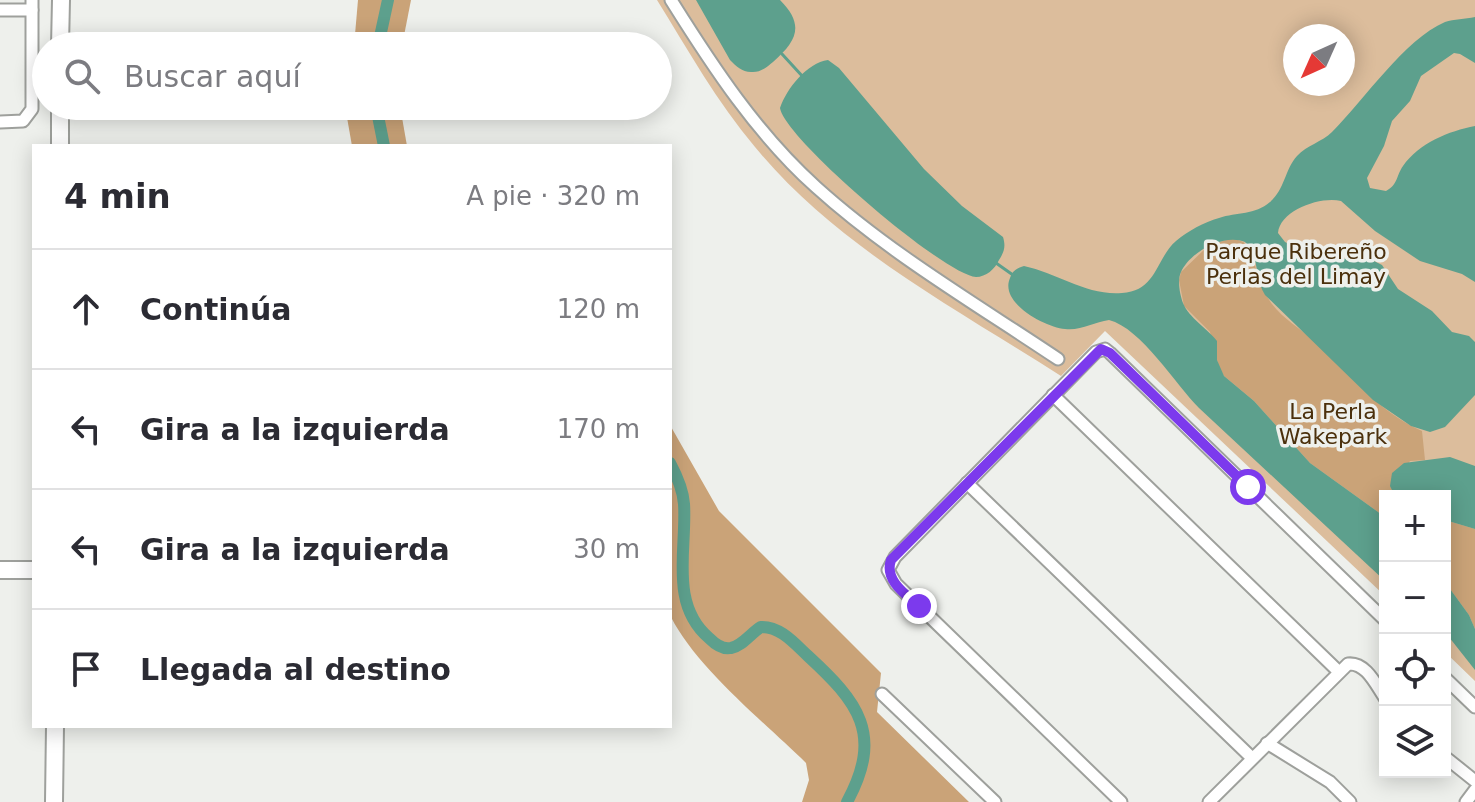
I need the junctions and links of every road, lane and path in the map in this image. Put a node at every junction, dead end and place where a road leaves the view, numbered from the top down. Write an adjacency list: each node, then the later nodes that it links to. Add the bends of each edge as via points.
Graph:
1 (61, 0): 5 (main road)
2 (671, 0): 9 (street, via 733,94 814,185 881,240)
3 (32, 5): 4 (street); 7 (street, via 30,114 23,121)
4 (0, 10)
5 (60, 32)
6 (60, 120): 8 (main road)
7 (0, 122)
8 (60, 144)
9 (1058, 359)
10 (1053, 395): 11 (street); 14 (street, via 1096,352 1108,351); 15 (street)
11 (967, 483): 22 (street); 28 (street, via 891,560 889,574)
12 (0, 570): 13 (main road)
13 (32, 570)
14 (1379, 614)
15 (1338, 671): 17 (street, via 1358,664); 21 (street)
16 (1451, 684): 19 (street)
17 (1379, 690)
18 (882, 694): 27 (street)
19 (1475, 707)
20 (55, 728): 26 (main road)
21 (1267, 743): 22 (street); 30 (street, via 1330,782)
22 (1252, 758): 29 (street)
23 (1451, 762): 24 (street)
24 (1475, 781)
25 (1475, 790): 31 (street)
26 (54, 802)
27 (995, 802)
28 (1121, 802)
29 (1209, 802)
30 (1350, 802)
31 (1466, 802)

